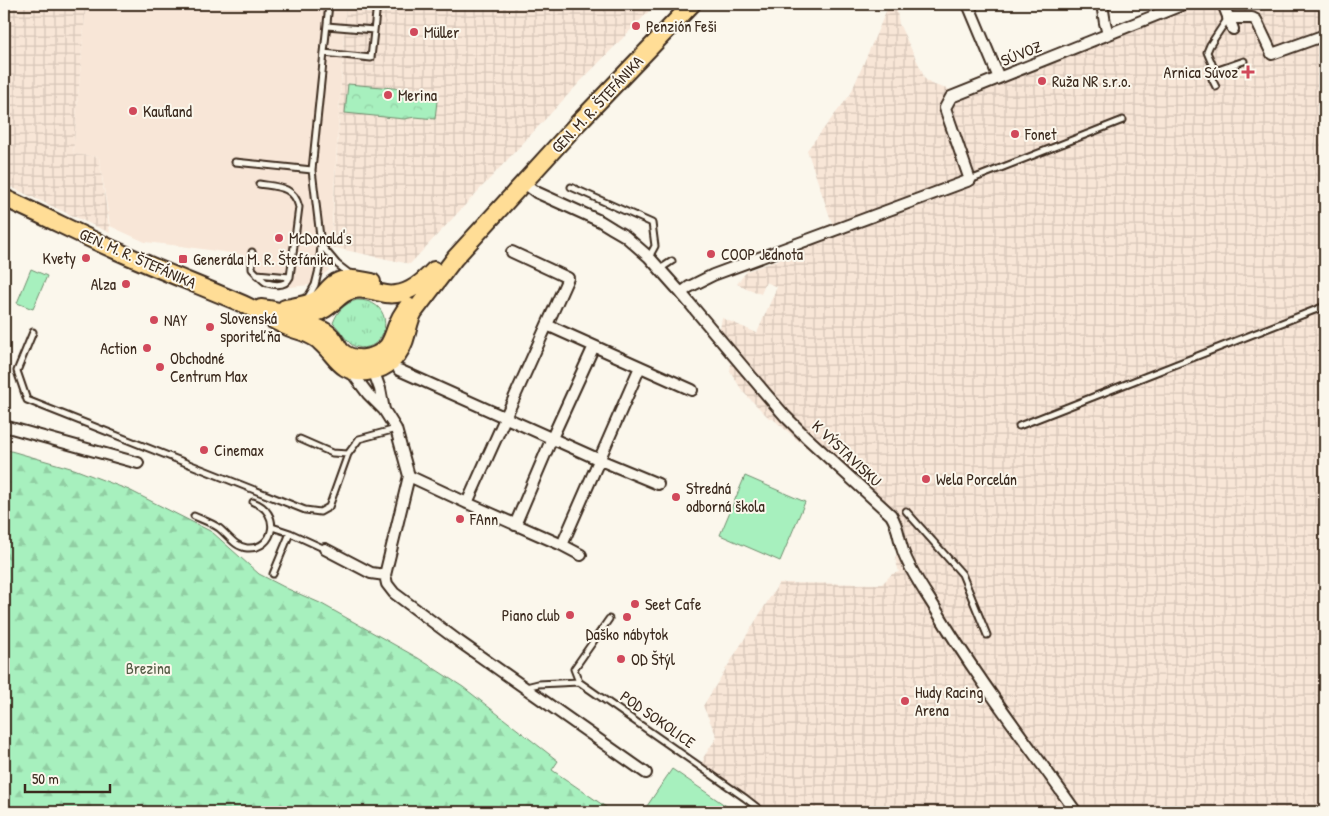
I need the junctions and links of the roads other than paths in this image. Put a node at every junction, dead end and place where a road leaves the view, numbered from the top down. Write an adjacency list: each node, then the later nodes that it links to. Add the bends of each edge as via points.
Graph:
1 (329, 4): 9 (lane)
2 (377, 4): 11 (lane)
3 (692, 4): 23 (main road, GEN. M. R. ŠTEFÁNIKA)
4 (968, 4): 17 (street)
5 (1102, 4): 12 (street)
6 (1184, 4): 12 (street, SÚVOZ)
7 (1223, 4): 8 (street)
8 (1228, 18): 10 (street); 13 (street, via 1256,20 1272,54); 16 (lane, via 1207,52)
9 (327, 26): 11 (lane); 14 (lane)
10 (1233, 29)
11 (374, 30): 14 (lane, via 371,58)
12 (1108, 34): 17 (street, SÚVOZ)
13 (1325, 35)
14 (324, 53): 21 (lane)
15 (1244, 61): 16 (lane)
16 (1216, 71): 18 (lane, via 1212,79)
17 (999, 78): 22 (street, SÚVOZ, via 951,98 945,108)
18 (1216, 87)
19 (1123, 120): 22 (lane)
20 (235, 162): 21 (lane)
21 (312, 170): 27 (lane)
22 (970, 180): 38 (street, via 713,275)
23 (524, 183): 30 (street, K VÝSTAVISKU, via 536,192 613,228); 34 (main road, GEN. M. R. ŠTEFÁNIKA)
24 (259, 184): 28 (lane, via 286,189 297,200 299,207 288,282 266,283 252,269)
25 (571, 187): 30 (lane, via 652,223 655,246)
26 (4, 198): 41 (main road, GEN. M. R. ŠTEFÁNIKA, via 119,252)
27 (321, 244): 32 (lane); 35 (lane, via 336,264)
28 (252, 252)
29 (512, 252): 42 (street, via 568,278)
30 (649, 257): 33 (street, K VÝSTAVISKU)
31 (672, 261): 33 (lane)
32 (319, 269): 36 (lane); 39 (lane, via 311,294)
33 (660, 269): 38 (street, K VÝSTAVISKU)
34 (436, 276): 35 (main road, GEN. M. R. ŠTEFÁNIKA, via 387,286); 37 (main road, GEN. M. R. ŠTEFÁNIKA, via 398,294); 43 (main road, GEN. M. R. ŠTEFÁNIKA, via 402,314); 48 (main road, GEN. M. R. ŠTEFÁNIKA, via 410,320 404,345 392,362)
35 (356, 279): 36 (main road, GEN. M. R. ŠTEFÁNIKA, via 342,279); 37 (main road)
36 (326, 292): 37 (main road, GEN. M. R. ŠTEFÁNIKA, via 342,294 360,289); 39 (main road, GEN. M. R. ŠTEFÁNIKA, via 318,299); 41 (main road, GEN. M. R. ŠTEFÁNIKA, via 308,315); 44 (main road)
37 (379, 293): 43 (main road, via 392,309)
38 (681, 293): 82 (street, K VÝSTAVISKU, via 785,416 891,515 909,563 962,652)
39 (301, 305): 41 (main road, GEN. M. R. ŠTEFÁNIKA)
40 (1325, 306): 55 (lane)
41 (272, 314): 44 (main road, GEN. M. R. ŠTEFÁNIKA); 47 (main road, GEN. M. R. ŠTEFÁNIKA, via 289,328 314,337)
42 (547, 325): 46 (street); 53 (street)
43 (395, 329): 48 (main road, GEN. M. R. ŠTEFÁNIKA, via 386,347)
44 (324, 330): 47 (main road); 48 (main road, via 352,358 372,357)
45 (33, 332): 59 (lane, via 17,371 28,400 305,510 320,512 329,506)
46 (594, 346): 49 (street); 57 (street)
47 (328, 351): 50 (main road, GEN. M. R. ŠTEFÁNIKA)
48 (385, 365): 50 (main road, via 367,372); 52 (street, via 380,389); 53 (street)
49 (640, 367): 51 (street); 60 (street)
50 (350, 370): 52 (street)
51 (692, 390)
52 (384, 410): 56 (street)
53 (506, 417): 57 (street); 65 (street)
54 (4, 426): 61 (street)
55 (1018, 426)
56 (396, 429): 59 (lane, via 359,439); 62 (street)
57 (552, 438): 60 (street); 68 (street)
58 (300, 439): 59 (lane, via 332,453)
59 (348, 454)
60 (600, 460): 63 (street); 71 (street)
61 (138, 463)
62 (409, 476): 65 (street); 75 (street)
63 (658, 484)
64 (253, 502): 69 (lane, via 268,511)
65 (467, 503): 68 (street)
66 (906, 511): 77 (lane, via 962,574)
67 (194, 516): 69 (lane, via 213,524 236,544 247,548 264,542)
68 (515, 525): 71 (street)
69 (272, 527): 70 (lane)
70 (290, 533): 72 (lane); 74 (lane)
71 (562, 544): 73 (street)
72 (325, 549): 75 (street, via 371,573)
73 (581, 556)
74 (273, 574)
75 (385, 575): 79 (street, via 394,593)
76 (609, 619): 78 (lane, via 574,669)
77 (987, 634)
78 (579, 682): 79 (lane, via 538,684); 81 (lane, POD SOKOLICE)
79 (525, 688): 80 (street)
80 (646, 773)
81 (763, 812)
82 (1076, 812)

